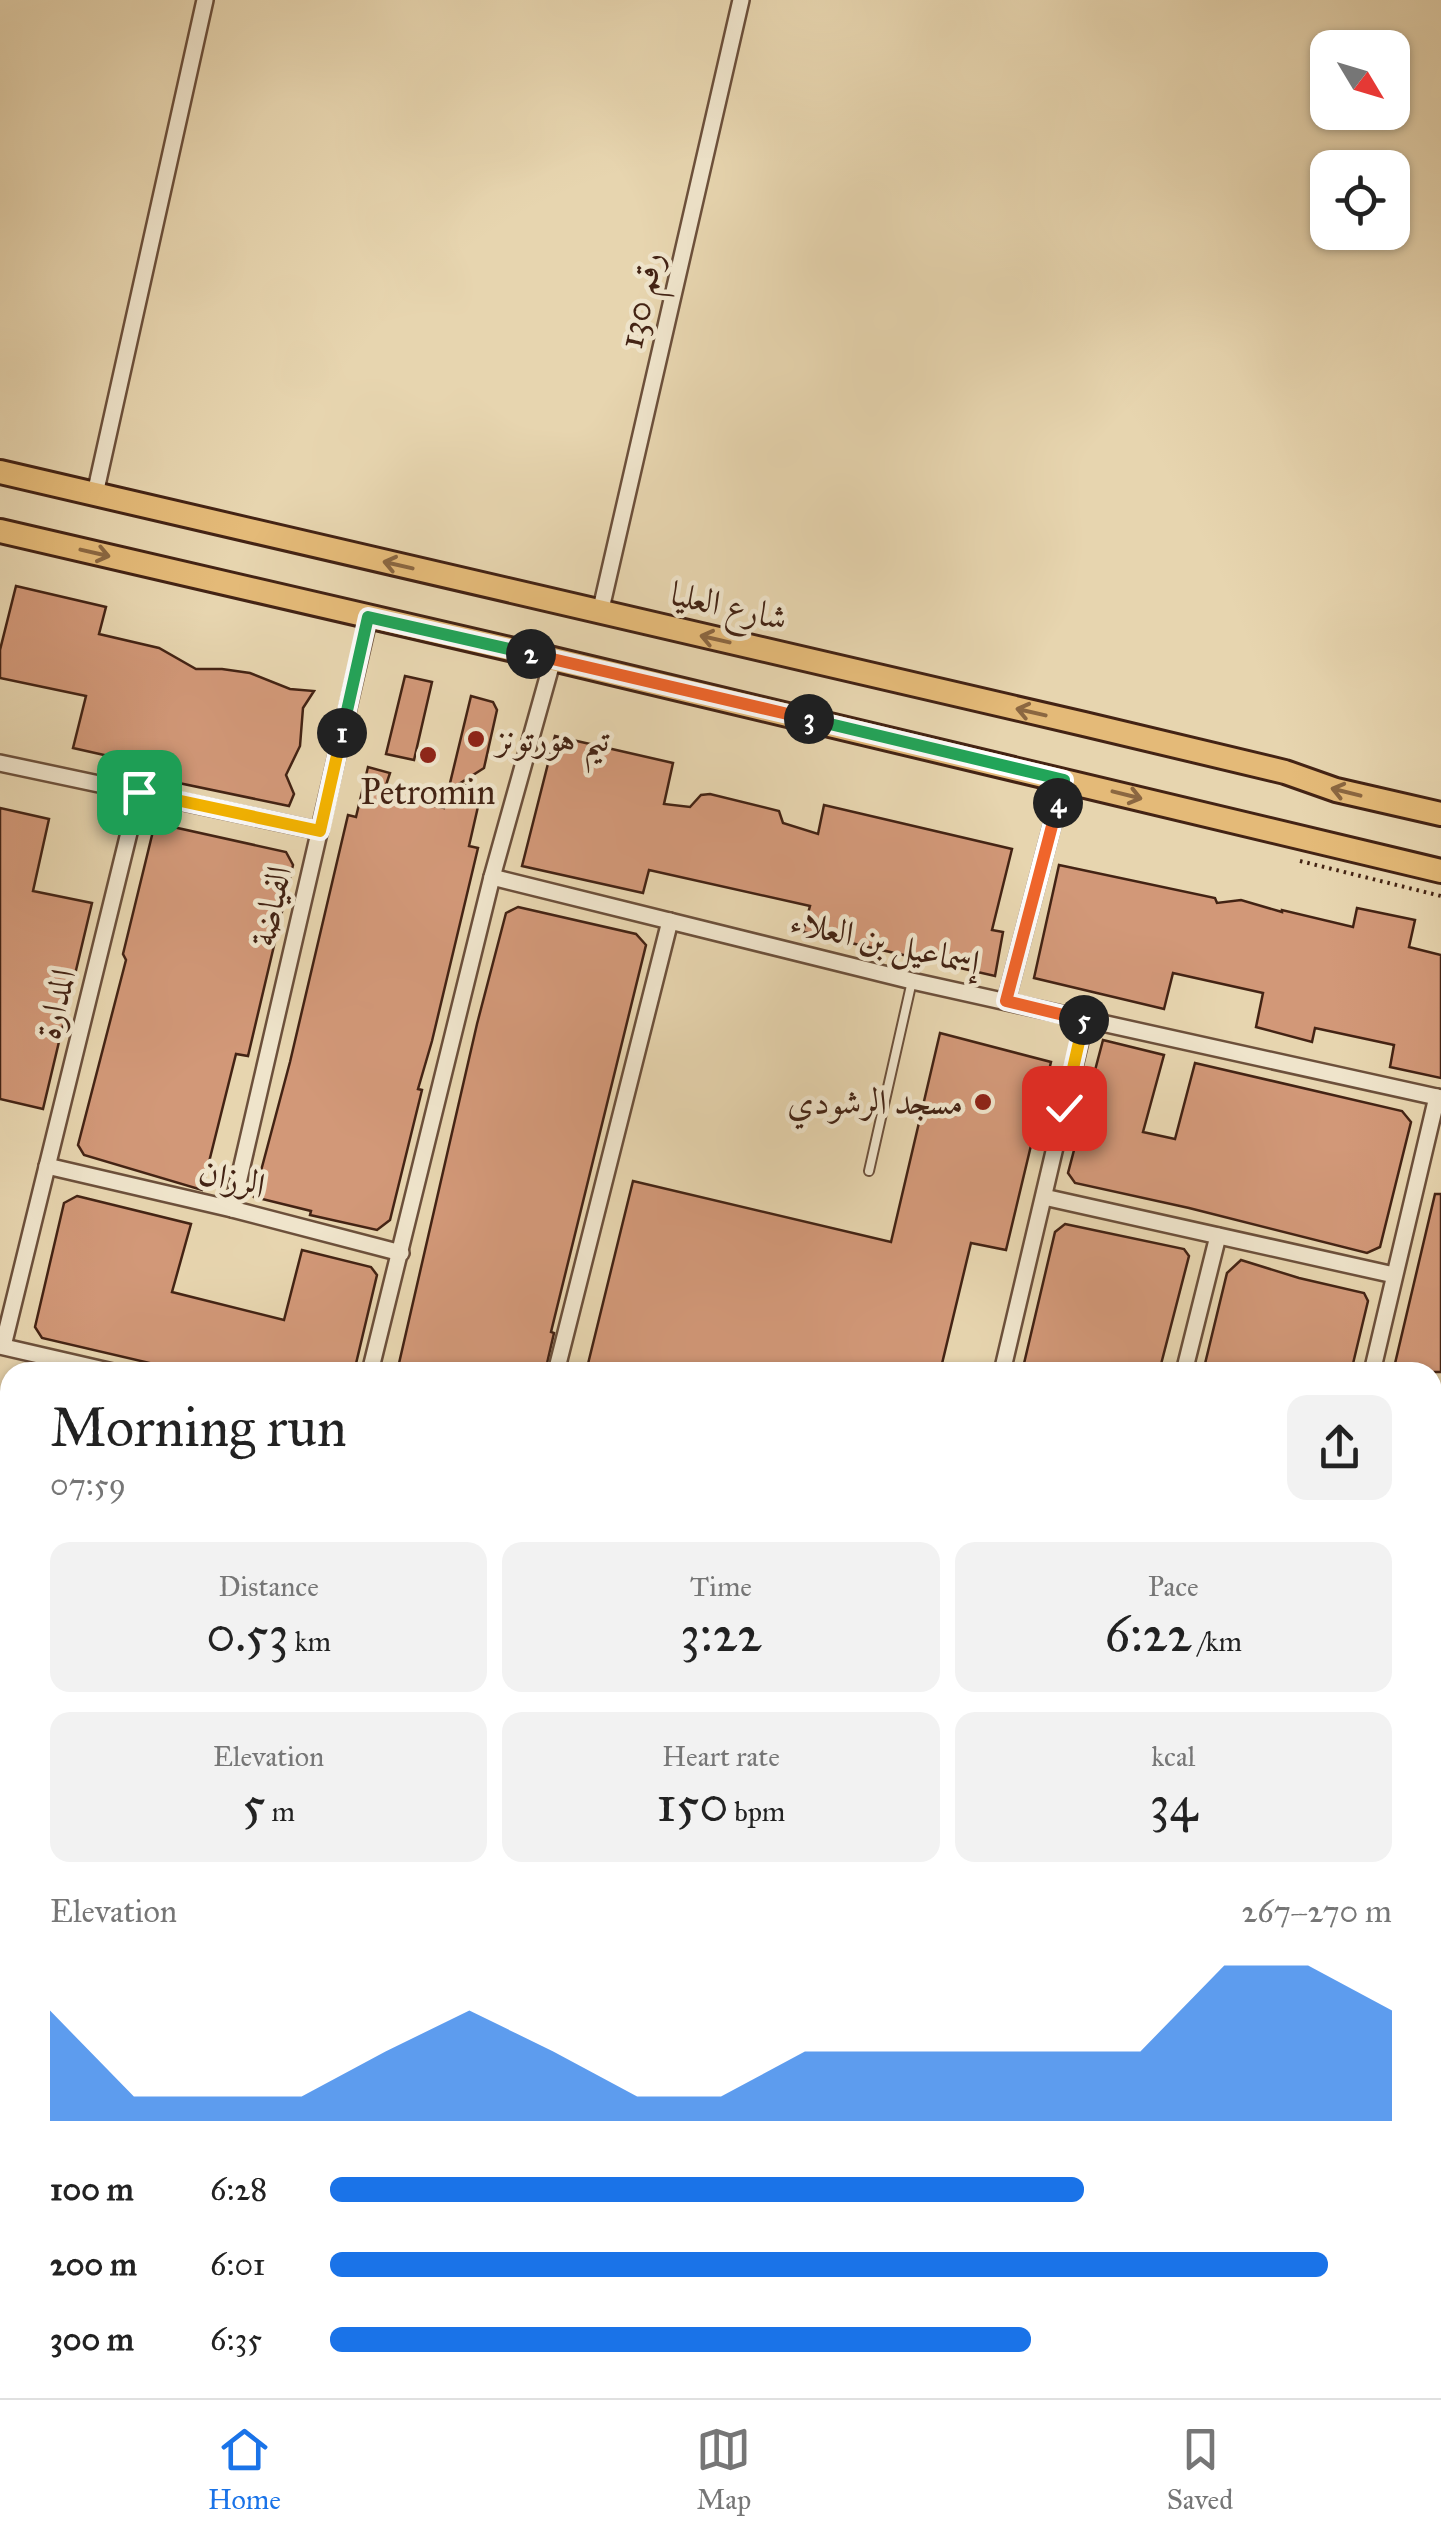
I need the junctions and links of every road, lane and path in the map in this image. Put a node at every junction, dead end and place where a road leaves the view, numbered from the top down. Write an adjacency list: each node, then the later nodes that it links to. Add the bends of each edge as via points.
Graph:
1 (205, 0): 4 (street)
2 (740, 0): 6 (street, رقم 130)
3 (0, 472): 4 (main road, شارع العليا)
4 (95, 494): 6 (main road, شارع العليا, one-way to 4)
5 (0, 531): 7 (main road, one-way to 7)
6 (600, 613): 12 (main road, شارع العليا, one-way to 6)
7 (368, 617): 8 (main road); 13 (street, الفياضة)
8 (552, 659): 10 (main road); 15 (street)
9 (0, 764): 11 (street)
10 (1064, 780): 14 (main road, one-way to 14); 18 (street)
11 (139, 792): 13 (street); 21 (street, المدارة)
12 (1441, 814)
13 (320, 831): 24 (street, الفياضة)
14 (1441, 871)
15 (492, 878): 16 (street, إسماعيل بن العلاء); 26 (street)
16 (670, 921): 17 (street, إسماعيل بن العلاء); 31 (street)
17 (912, 982): 18 (street, إسماعيل بن العلاء); 22 (lane)
18 (1006, 1001): 19 (street, إسماعيل بن العلاء)
19 (1085, 1020): 20 (street, إسماعيل بن العلاء); 23 (street)
20 (1439, 1098): 27 (street)
21 (48, 1166): 24 (street, الرزان); 28 (street, المدارة)
22 (869, 1171)
23 (1044, 1197): 25 (street); 32 (street)
24 (232, 1209): 26 (street, الرزان)
25 (1218, 1236): 27 (street); 33 (street)
26 (400, 1253): 30 (street)
27 (1394, 1275): 34 (street)
28 (1, 1346): 29 (street)
29 (71, 1362)
30 (373, 1362)
31 (559, 1362)
32 (1004, 1362)
33 (1186, 1362)
34 (1374, 1362)

